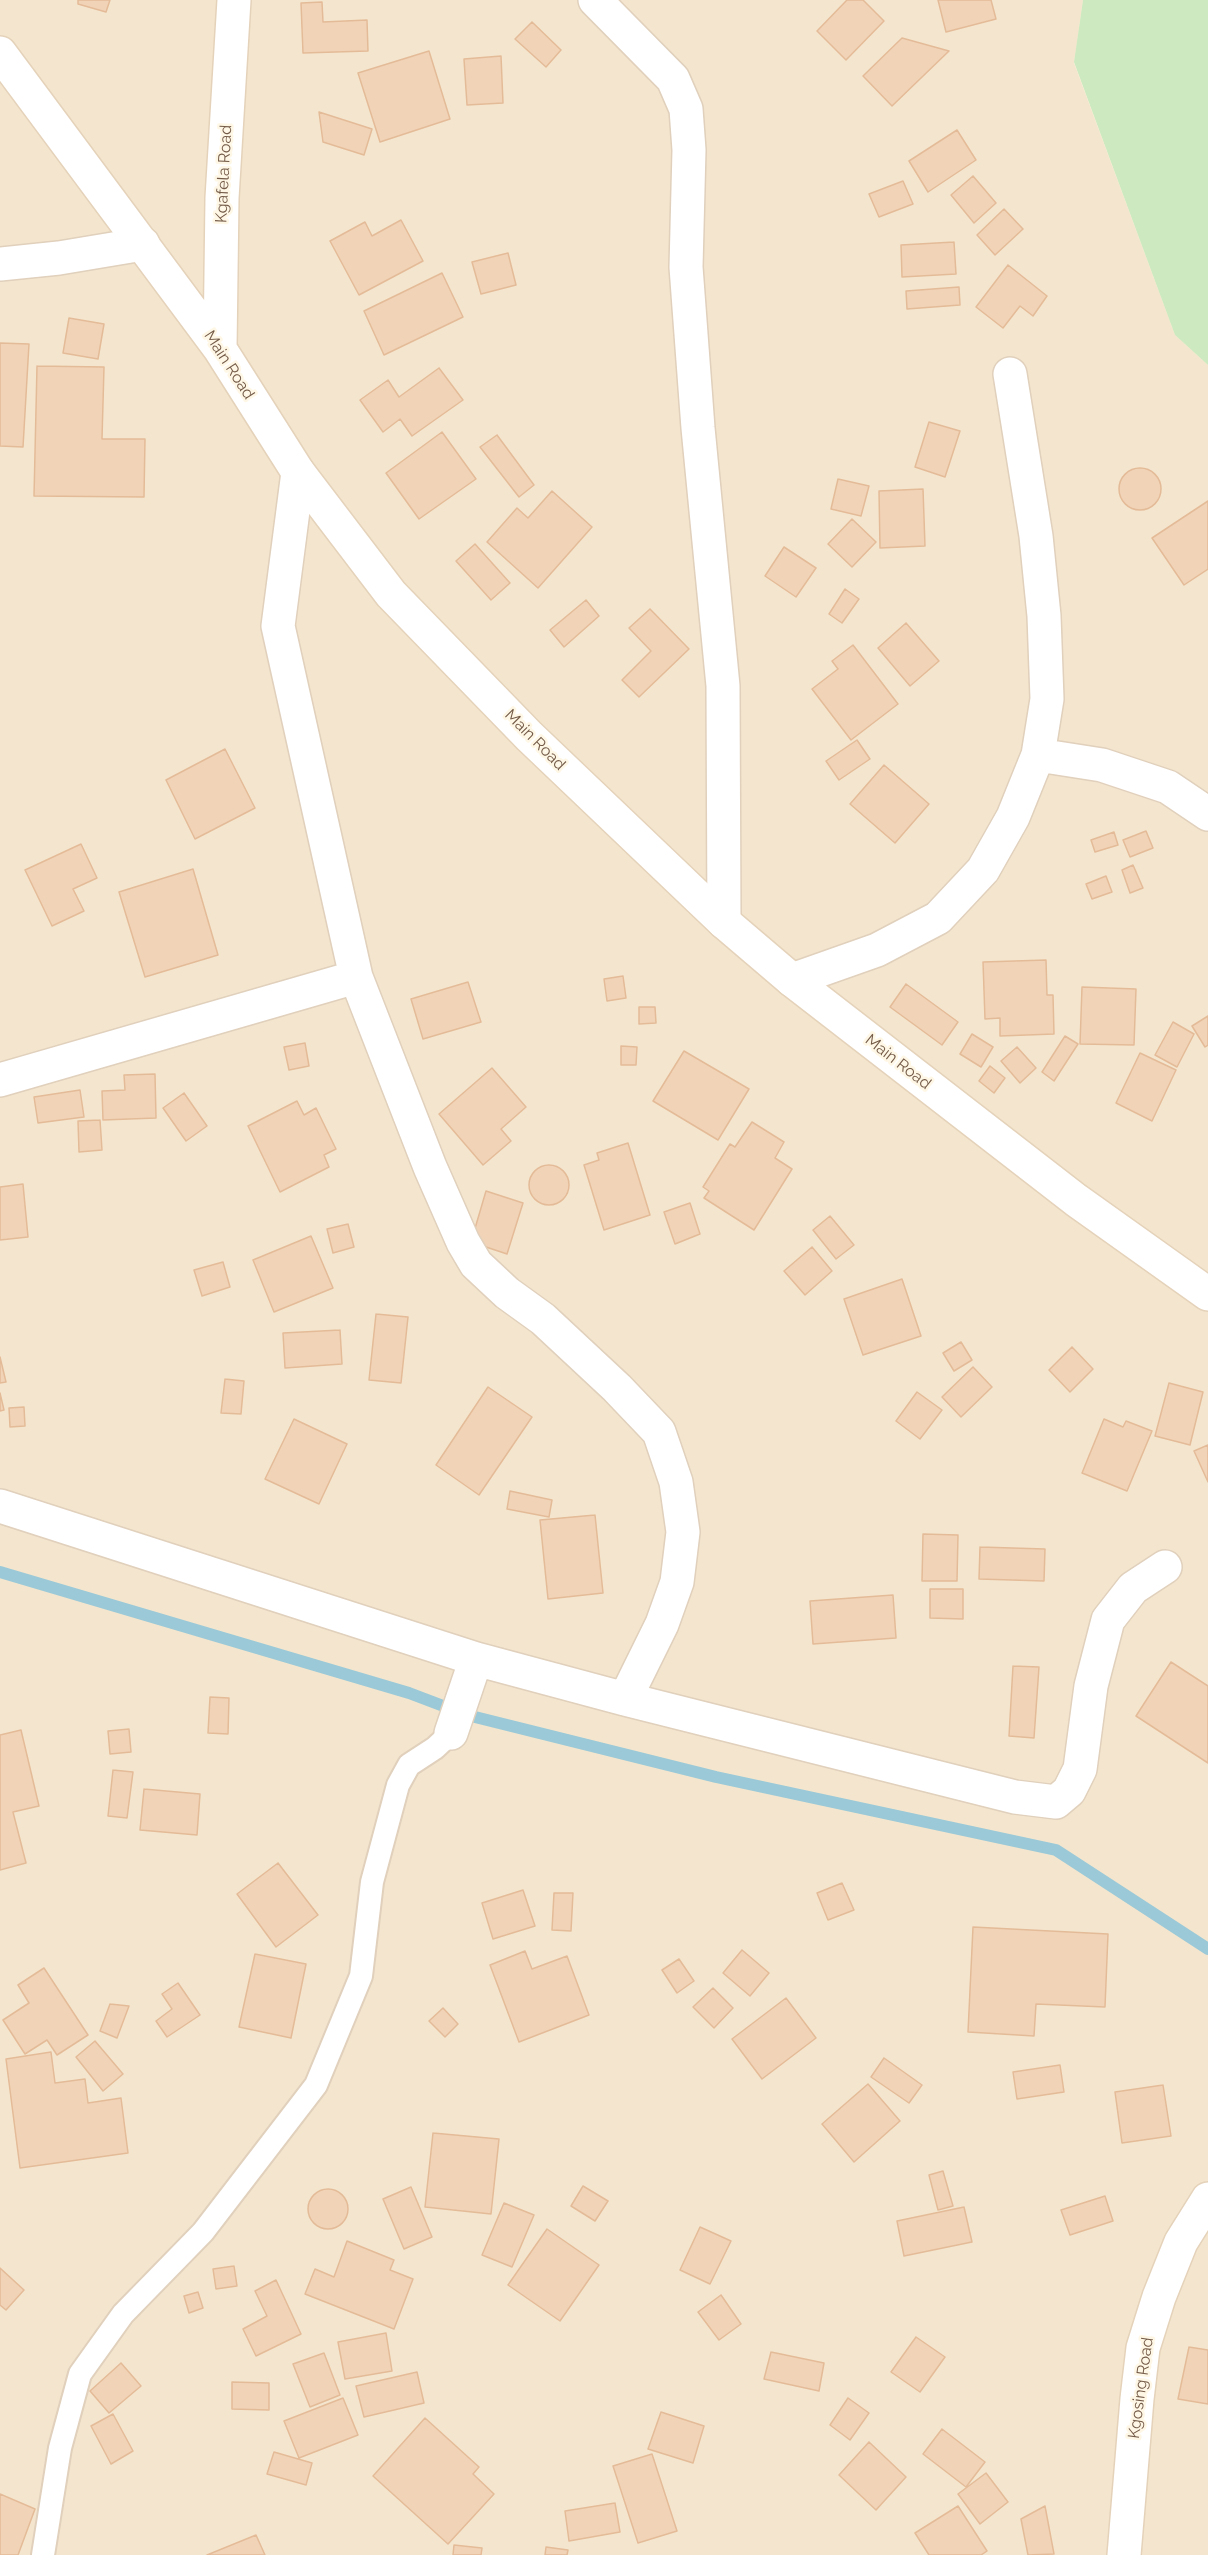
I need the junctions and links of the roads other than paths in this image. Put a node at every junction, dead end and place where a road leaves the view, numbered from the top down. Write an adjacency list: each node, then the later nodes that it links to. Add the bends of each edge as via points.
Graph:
1 (234, 0): 6 (street, Kgafela Road, via 222,198)
2 (595, 0): 11 (street, via 673,79 686,109 686,267 723,686)
3 (0, 53): 4 (street, Main Road)
4 (143, 244): 5 (street); 6 (street, Main Road)
5 (0, 264)
6 (220, 349): 8 (street, Main Road)
7 (1010, 374): 9 (street, via 1036,536 1044,616 1047,699)
8 (298, 472): 11 (street, Main Road, via 391,594 529,736); 12 (street, via 278,626)
9 (1038, 754): 10 (street, via 1102,765 1168,787); 13 (street, via 1013,817 983,870 938,918 877,950)
10 (1208, 814)
11 (724, 922): 13 (street, Main Road)
12 (356, 977): 14 (street); 19 (street, via 430,1167 476,1264 543,1319 659,1432 676,1482 683,1532 677,1582 662,1624)
13 (792, 980): 15 (street, Main Road, via 1077,1200)
14 (0, 1080)
15 (1208, 1294)
16 (0, 1506): 18 (street)
17 (1165, 1567): 19 (street, via 1132,1588 1108,1620 1091,1686 1080,1769 1070,1791 1056,1802 1015,1797)
18 (472, 1672): 19 (street); 20 (street)
19 (625, 1699)
20 (451, 1733): 22 (lane, via 409,1765 398,1785 372,1882 361,1976 316,2085 203,2232 123,2314 80,2374 60,2448)
21 (1208, 2199): 23 (street, Kgosing Road, via 1181,2242 1143,2348)
22 (43, 2555)
23 (1124, 2555)

